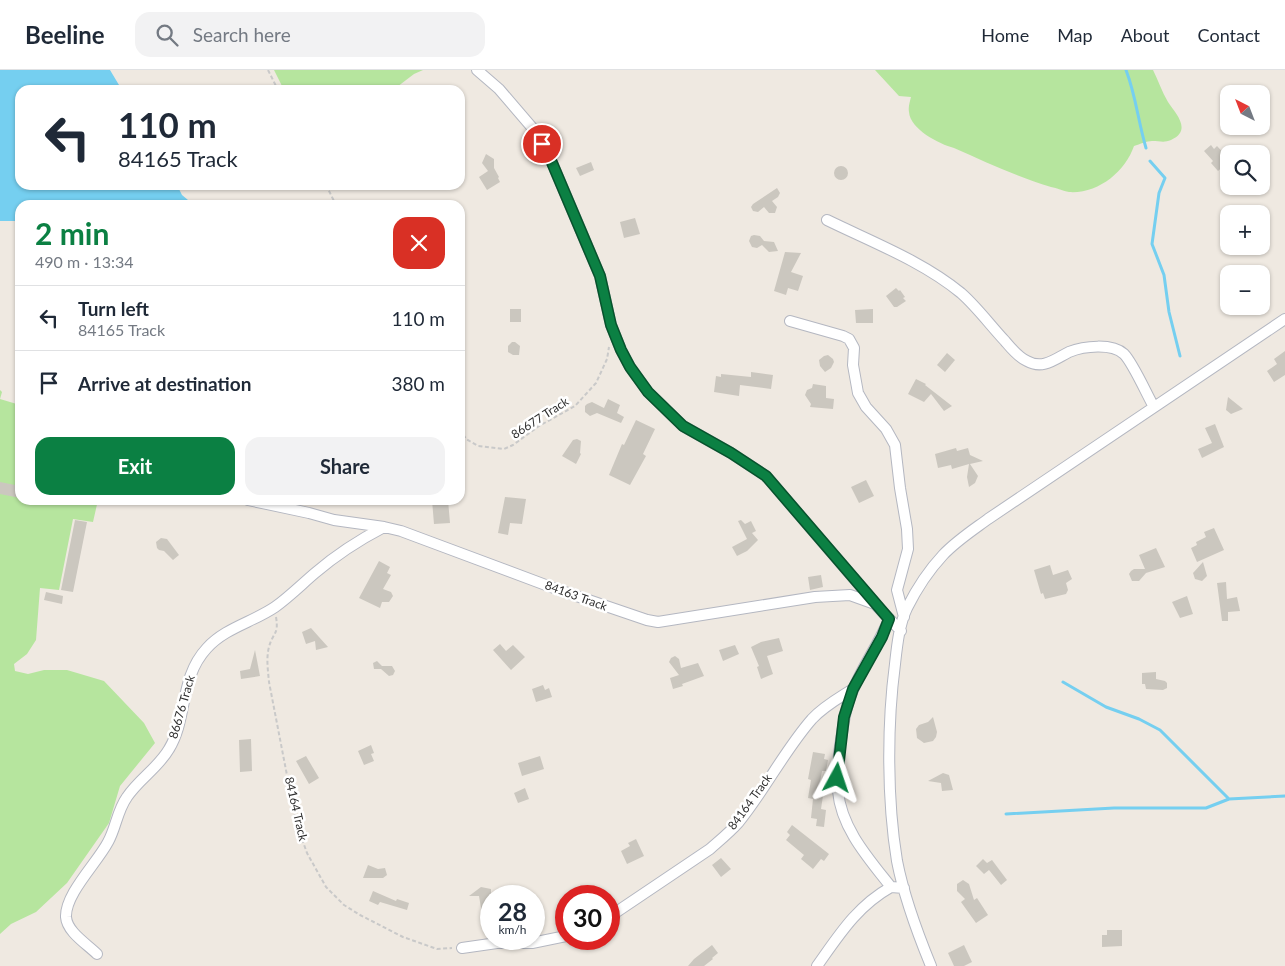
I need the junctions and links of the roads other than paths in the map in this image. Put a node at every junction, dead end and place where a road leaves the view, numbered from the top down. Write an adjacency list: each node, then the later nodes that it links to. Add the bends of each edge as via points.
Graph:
1 (477, 70): 8 (street, via 499,89 535,131 550,158 600,276 611,325 621,350 648,392 683,426 766,476)
2 (827, 220): 5 (street, via 945,280 1026,361 1041,365 1078,349 1116,349 1126,357)
3 (1285, 319): 5 (street)
4 (790, 321): 9 (street, via 849,339 854,348 853,365 858,393 896,445 908,550 897,590)
5 (1154, 407): 9 (street, via 988,519 943,554 920,586)
6 (272, 505): 7 (street, 84163 Track, via 334,520)
7 (384, 526): 8 (street, 84163 Track, via 647,620 665,621 836,595 850,595); 18 (street, 86676 Track, via 342,552 274,607 228,632 199,657 190,675 176,736 170,748 161,762 126,797 105,849 74,892 68,906 66,918 71,929)
8 (875, 604): 10 (street, 84163 Track)
9 (904, 618): 11 (street)
10 (889, 619): 11 (street, 84163 Track); 12 (street)
11 (901, 631): 14 (street, via 892,691 890,758 892,812)
12 (853, 689): 13 (street, via 844,717 838,793 848,828); 15 (street, 84164 Track, via 813,718 723,838)
13 (891, 887): 14 (street); 19 (street, via 853,916)
14 (904, 888): 20 (street)
15 (620, 910)
16 (555, 938): 17 (street)
17 (462, 948)
18 (97, 954)
19 (817, 966)
20 (931, 966)

